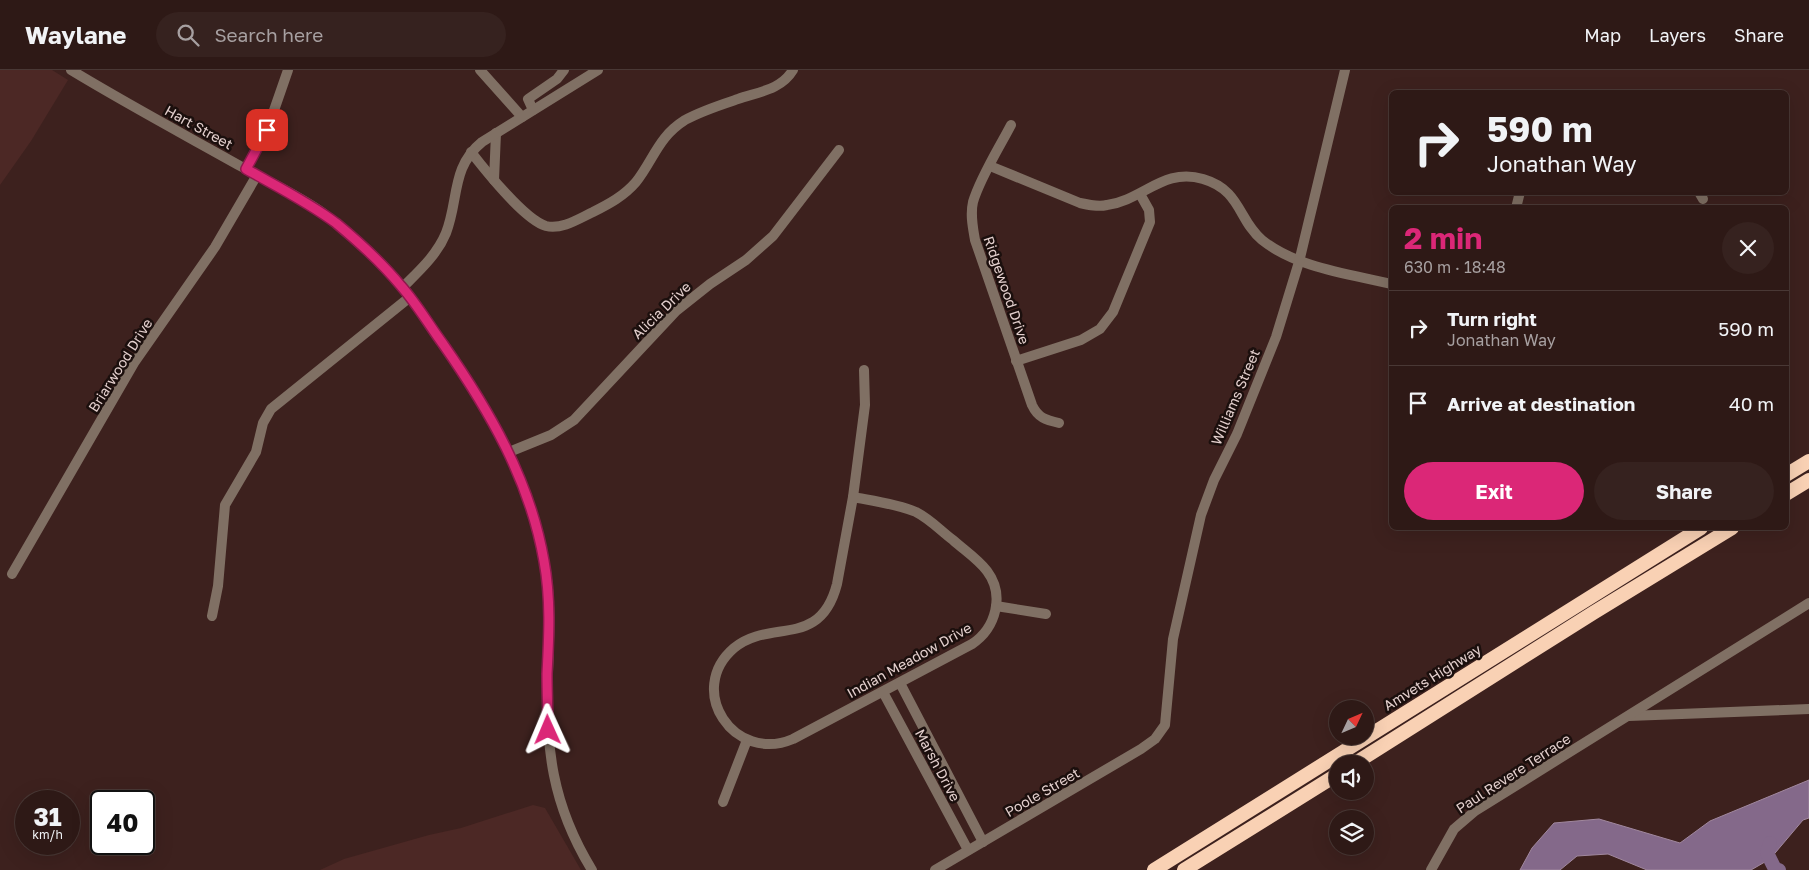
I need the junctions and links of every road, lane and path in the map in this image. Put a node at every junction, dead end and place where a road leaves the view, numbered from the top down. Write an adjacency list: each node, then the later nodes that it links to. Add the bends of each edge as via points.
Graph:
1 (71, 70): 15 (street, Hart Street)
2 (288, 70): 15 (street, via 267,130)
3 (480, 70): 9 (street)
4 (564, 70): 8 (street, via 557,79 528,99)
5 (598, 70): 8 (street)
6 (793, 70): 17 (street, via 784,82 768,90 684,121 660,143 627,191 576,220 554,226 540,223)
7 (1344, 70): 19 (street, Williams Street)
8 (533, 110): 9 (street)
9 (522, 117): 11 (street)
10 (1011, 125): 14 (street, Ridgewood Drive)
11 (496, 133): 13 (street); 17 (street)
12 (839, 150): 26 (street, Alicia Drive, via 769,240 676,311 574,420 551,435)
13 (471, 152): 17 (street); 21 (street, via 460,174 442,241 424,266)
14 (990, 166): 18 (street, via 1094,206 1107,206); 23 (street, Ridgewood Drive, via 973,202 972,227)
15 (246, 169): 16 (street, Hart Street)
16 (257, 175): 21 (street, Hart Street, via 336,223); 34 (street, Briarwood Drive, via 215,247 134,363)
17 (494, 180)
18 (1140, 194): 19 (street, via 1161,181 1179,176 1211,182 1231,196 1262,240); 23 (street, via 1149,210 1150,222 1108,321 1081,340)
19 (1299, 262): 20 (street); 43 (street, Williams Street, via 1276,337 1201,515 1173,639 1167,714)
20 (1389, 284)
21 (402, 287): 22 (street, Hart Street)
22 (410, 297): 26 (street, Hart Street, via 473,388); 38 (street, via 271,409 263,422 256,452 225,505)
23 (1016, 361): 25 (street, Ridgewood Drive, via 1034,410 1045,420)
24 (864, 370): 31 (street, via 864,410)
25 (1059, 423)
26 (509, 452): 50 (street, Hart Street, via 531,509 547,579 550,630 548,722 553,775 566,820)
27 (1809, 461): 28 (highway)
28 (1789, 473)
29 (1809, 480): 30 (highway)
30 (1789, 492)
31 (853, 497): 36 (street, Indian Meadow Drive, via 909,510 927,519 986,570 994,584); 44 (street, via 837,584 826,610 802,628 741,643 720,667 714,688 718,709 730,727)
32 (1698, 530): 52 (highway, Amvets Highway)
33 (1729, 530): 45 (highway)
34 (12, 574)
35 (1809, 603): 42 (street, Paul Revere Terrace)
36 (996, 606): 37 (street); 39 (street, Indian Meadow Drive, via 991,623 976,641)
37 (1046, 614)
38 (212, 616)
39 (900, 683): 40 (street, Indian Meadow Drive); 48 (street, Marsh Drive)
40 (883, 692): 44 (street, Indian Meadow Drive, via 788,741 768,744); 49 (street, Marsh Drive)
41 (1809, 709): 42 (street, Paul Revere Terrace)
42 (1628, 716): 54 (street, Paul Revere Terrace, via 1464,819 1454,829)
43 (1160, 734): 48 (street, Poole Street, via 1142,750)
44 (747, 740): 47 (street)
45 (1368, 755)
46 (1329, 780): 53 (highway)
47 (722, 802)
48 (983, 842): 49 (street, Poole Street)
49 (968, 850): 51 (street, Poole Street)
50 (592, 870)
51 (935, 870)
52 (1154, 870)
53 (1184, 870)
54 (1431, 870)

